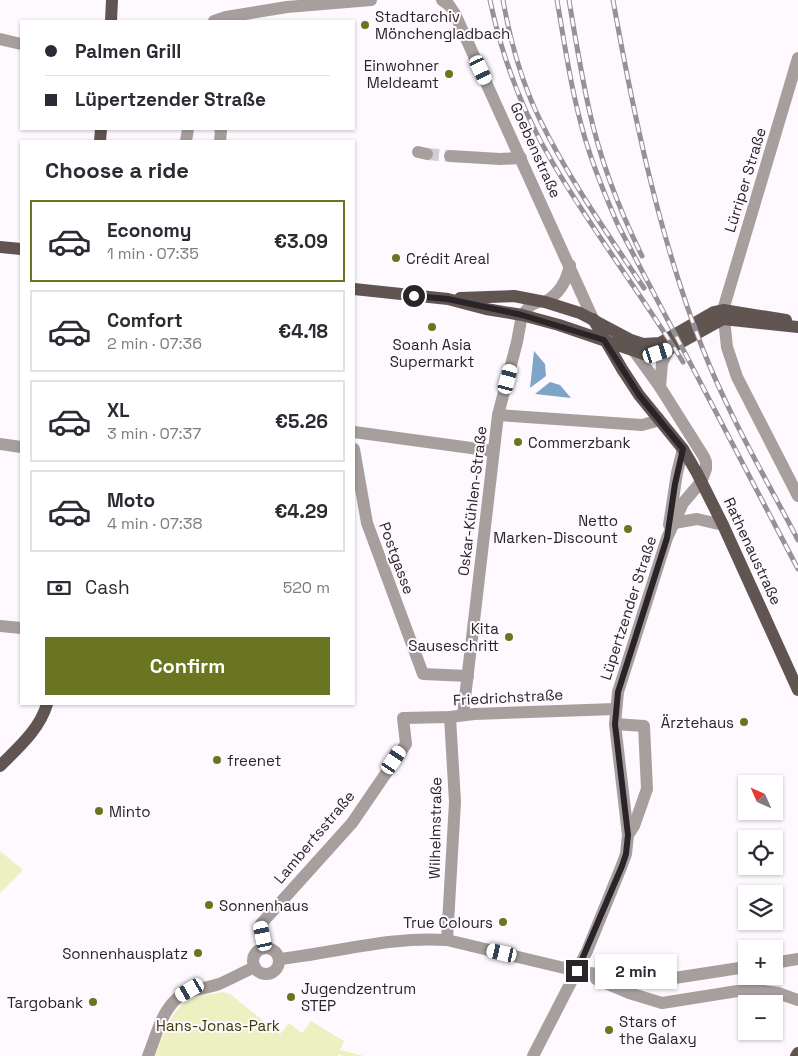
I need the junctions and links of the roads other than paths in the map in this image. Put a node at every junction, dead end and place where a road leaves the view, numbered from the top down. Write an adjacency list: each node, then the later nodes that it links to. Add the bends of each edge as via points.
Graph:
1 (112, 0): 4 (main road)
2 (371, 0): 5 (street, via 279,8)
3 (442, 0): 11 (street, Goebenstraße, via 455,14)
4 (111, 20)
5 (217, 20)
6 (0, 39): 7 (street)
7 (20, 44)
8 (798, 58): 9 (street, Lürriper Straße)
9 (795, 77): 19 (street, Lürriper Straße)
10 (450, 156): 11 (street)
11 (521, 158): 14 (street, Goebenstraße)
12 (0, 247): 13 (main road)
13 (20, 249)
14 (570, 265): 17 (street, via 562,287 555,295); 20 (street, Goebenstraße)
15 (355, 289): 16 (main road)
16 (448, 299): 17 (main road, via 508,296); 18 (main road)
17 (542, 301): 18 (street, via 531,305); 20 (main road)
18 (522, 315): 23 (main road); 27 (street, Oskar-Kühlen-Straße)
19 (723, 315): 20 (main road, via 714,312 666,340 651,345 631,340); 21 (main road, via 774,317); 22 (main road); 24 (main road); 36 (street, via 727,347 737,377)
20 (593, 319): 23 (main road, Rathenaustraße); 25 (street)
21 (798, 323)
22 (798, 327)
23 (604, 340): 25 (main road); 28 (main road, Rathenaustraße)
24 (668, 349): 25 (main road, via 650,354); 26 (street, via 662,363)
25 (634, 351): 26 (street)
26 (660, 387): 35 (street, via 704,457 706,469)
27 (498, 416): 28 (street, via 647,424); 33 (street, Oskar-Kühlen-Straße)
28 (658, 418): 32 (main road, Rathenaustraße)
29 (355, 432): 33 (street)
30 (0, 444): 31 (street)
31 (20, 446)
32 (683, 449): 35 (main road, Rathenaustraße); 39 (street)
33 (493, 451): 42 (street, Oskar-Kühlen-Straße)
34 (355, 455): 42 (street, Postgasse, via 367,523 423,674)
35 (701, 482): 37 (street, Lüpertzender Straße, via 687,498); 38 (main road, Rathenaustraße)
36 (798, 496)
37 (674, 523): 38 (street, via 697,519); 39 (street, Lüpertzender Straße)
38 (724, 525): 43 (main road, Rathenaustraße)
39 (667, 538): 45 (street, Lüpertzender Straße, via 626,664)
40 (0, 626): 41 (street)
41 (20, 628)
42 (468, 676): 46 (street, Oskar-Kühlen-Straße)
43 (798, 690)
44 (48, 705): 49 (main road, via 36,726)
45 (615, 709): 46 (street, Friedrichstraße); 48 (street, Lüpertzender Straße)
46 (456, 716): 47 (street, Friedrichstraße); 51 (street, Wilhelmstraße)
47 (403, 718): 52 (street, Lambertsstraße, via 406,744 352,823 261,924)
48 (615, 724): 50 (street, Lüpertzender Straße); 50 (street, Lüpertzender Straße, via 644,726 647,789)
49 (0, 766)
50 (628, 835): 58 (street, Lüpertzender Straße, via 622,866)
51 (447, 940): 53 (street, via 425,938 374,943); 58 (street)
52 (266, 948): 53 (street, via 275,952); 56 (street, via 255,954)
53 (279, 959): 56 (street, via 277,968 270,973 261,973)
54 (798, 959): 55 (street)
55 (783, 962)
56 (254, 967): 61 (street, via 218,984 190,990 173,1002 165,1013)
57 (738, 968): 58 (street, via 668,979 638,980)
58 (577, 971): 59 (street, via 662,1003 750,989); 62 (street, Lüpertzender Straße)
59 (798, 1000)
60 (798, 1052): 63 (main road)
61 (148, 1056)
62 (533, 1056)
63 (796, 1056)

